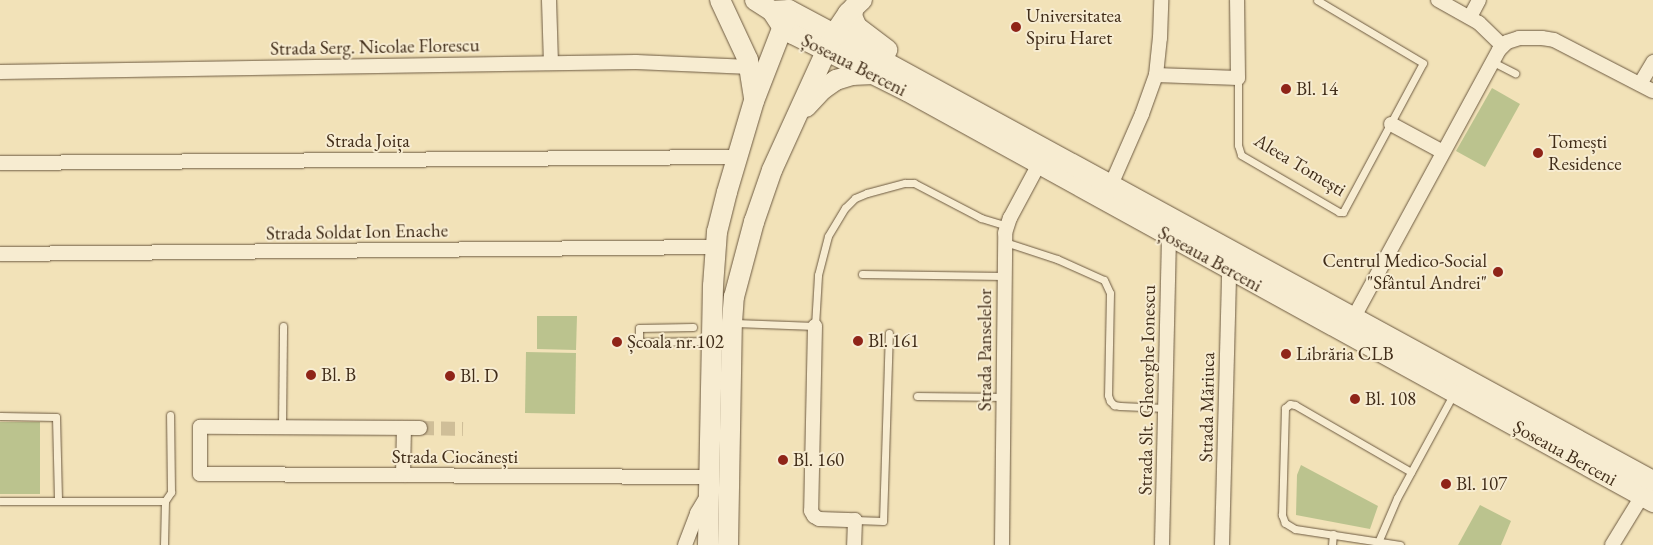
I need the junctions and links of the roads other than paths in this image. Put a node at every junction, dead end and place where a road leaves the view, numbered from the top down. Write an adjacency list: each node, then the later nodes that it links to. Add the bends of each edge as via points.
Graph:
1 (550, 0): 16 (street)
2 (720, 0): 17 (main road)
3 (755, 0): 10 (main road, Șoseaua Berceni)
4 (1161, 0): 21 (street)
5 (1237, 0): 22 (street)
6 (1317, 0): 28 (lane, Aleea Tomești, via 1423,63)
7 (1438, 0): 11 (street)
8 (1479, 0): 11 (street)
9 (858, 4): 12 (main road); 23 (main road, via 853,20 860,30 916,71)
10 (786, 17): 12 (main road, Șoseaua Berceni); 26 (main road)
11 (1470, 17): 13 (street)
12 (825, 41): 20 (main road, Șoseaua Berceni); 23 (main road, Șoseaua Berceni); 27 (main road)
13 (1503, 46): 14 (street); 24 (street, via 1519,38 1548,38)
14 (1493, 62): 19 (lane); 29 (street)
15 (1653, 62): 24 (street)
16 (551, 63): 17 (street, Strada Serg. Nicolae Florescu, via 671,62); 18 (street, Strada Serg. Nicolae Florescu)
17 (750, 67): 26 (main road)
18 (0, 72)
19 (1515, 73)
20 (874, 74): 27 (main road, via 836,80 816,96); 30 (main road, Șoseaua Berceni)
21 (1156, 75): 22 (street); 33 (street)
22 (1238, 78): 28 (lane, Aleea Tomești, via 1238,145 1241,154 1339,212 1347,209)
23 (927, 83): 30 (main road, Șoseaua Berceni)
24 (1640, 84): 25 (street)
25 (1653, 91)
26 (754, 101): 31 (main road)
27 (795, 120): 43 (main road, via 758,208 734,297)
28 (1392, 124): 29 (street)
29 (1443, 152): 42 (street)
30 (1043, 156): 33 (main road, Șoseaua Berceni); 34 (street, Strada Panselelor); 35 (main road, Șoseaua Berceni)
31 (737, 157): 32 (street, Strada Joița); 37 (main road)
32 (0, 163)
33 (1111, 185): 42 (main road, Șoseaua Berceni)
34 (1007, 226): 36 (street, Strada Panselelor); 45 (lane, via 981,218 914,183 855,198 833,226 824,249 817,284)
35 (1169, 236): 39 (main road, Șoseaua Berceni); 52 (street, Strada Slt. Gheorghe Ionescu)
36 (1005, 242): 41 (street, Strada Panselelor); 52 (lane, via 1057,259 1104,280 1110,294 1110,401 1120,406)
37 (715, 247): 38 (street, Strada Soldat Ion Enache); 48 (main road)
38 (0, 254)
39 (1229, 269): 49 (main road, Șoseaua Berceni); 75 (street, Strada Măriuca)
40 (862, 274): 41 (lane)
41 (1004, 276): 51 (street, Strada Panselelor)
42 (1354, 317): 61 (main road, Șoseaua Berceni)
43 (732, 323): 45 (lane); 71 (main road)
44 (283, 326): 55 (lane)
45 (815, 326): 65 (street, via 812,513 819,519)
46 (693, 327): 48 (lane, via 639,328 639,342)
47 (889, 333): 65 (lane, via 883,521)
48 (712, 341): 60 (main road)
49 (1454, 392): 58 (lane); 61 (main road, Șoseaua Berceni)
50 (917, 396): 51 (lane)
51 (1003, 397): 73 (street, Strada Panselelor)
52 (1165, 408): 74 (street, Strada Slt. Gheorghe Ionescu)
53 (170, 414): 64 (lane, via 171,492)
54 (0, 416): 63 (lane, via 56,417)
55 (282, 427): 56 (street); 59 (street, Strada Ciocănești, via 200,427 200,474)
56 (404, 428): 57 (street); 59 (street)
57 (420, 428)
58 (1411, 472): 66 (lane, via 1295,405 1287,406 1282,515 1289,527); 67 (lane)
59 (403, 475): 60 (street, Strada Ciocănești)
60 (709, 486): 69 (street); 70 (main road)
61 (1649, 493): 78 (street)
62 (0, 500): 63 (lane)
63 (58, 501): 64 (lane)
64 (165, 501): 68 (lane)
65 (855, 520): 72 (street)
66 (1333, 534): 67 (lane); 76 (lane)
67 (1379, 540): 77 (lane)
68 (164, 545)
69 (684, 545)
70 (708, 545)
71 (728, 545)
72 (854, 545)
73 (1002, 545)
74 (1162, 545)
75 (1222, 545)
76 (1332, 545)
77 (1400, 545)
78 (1612, 545)

